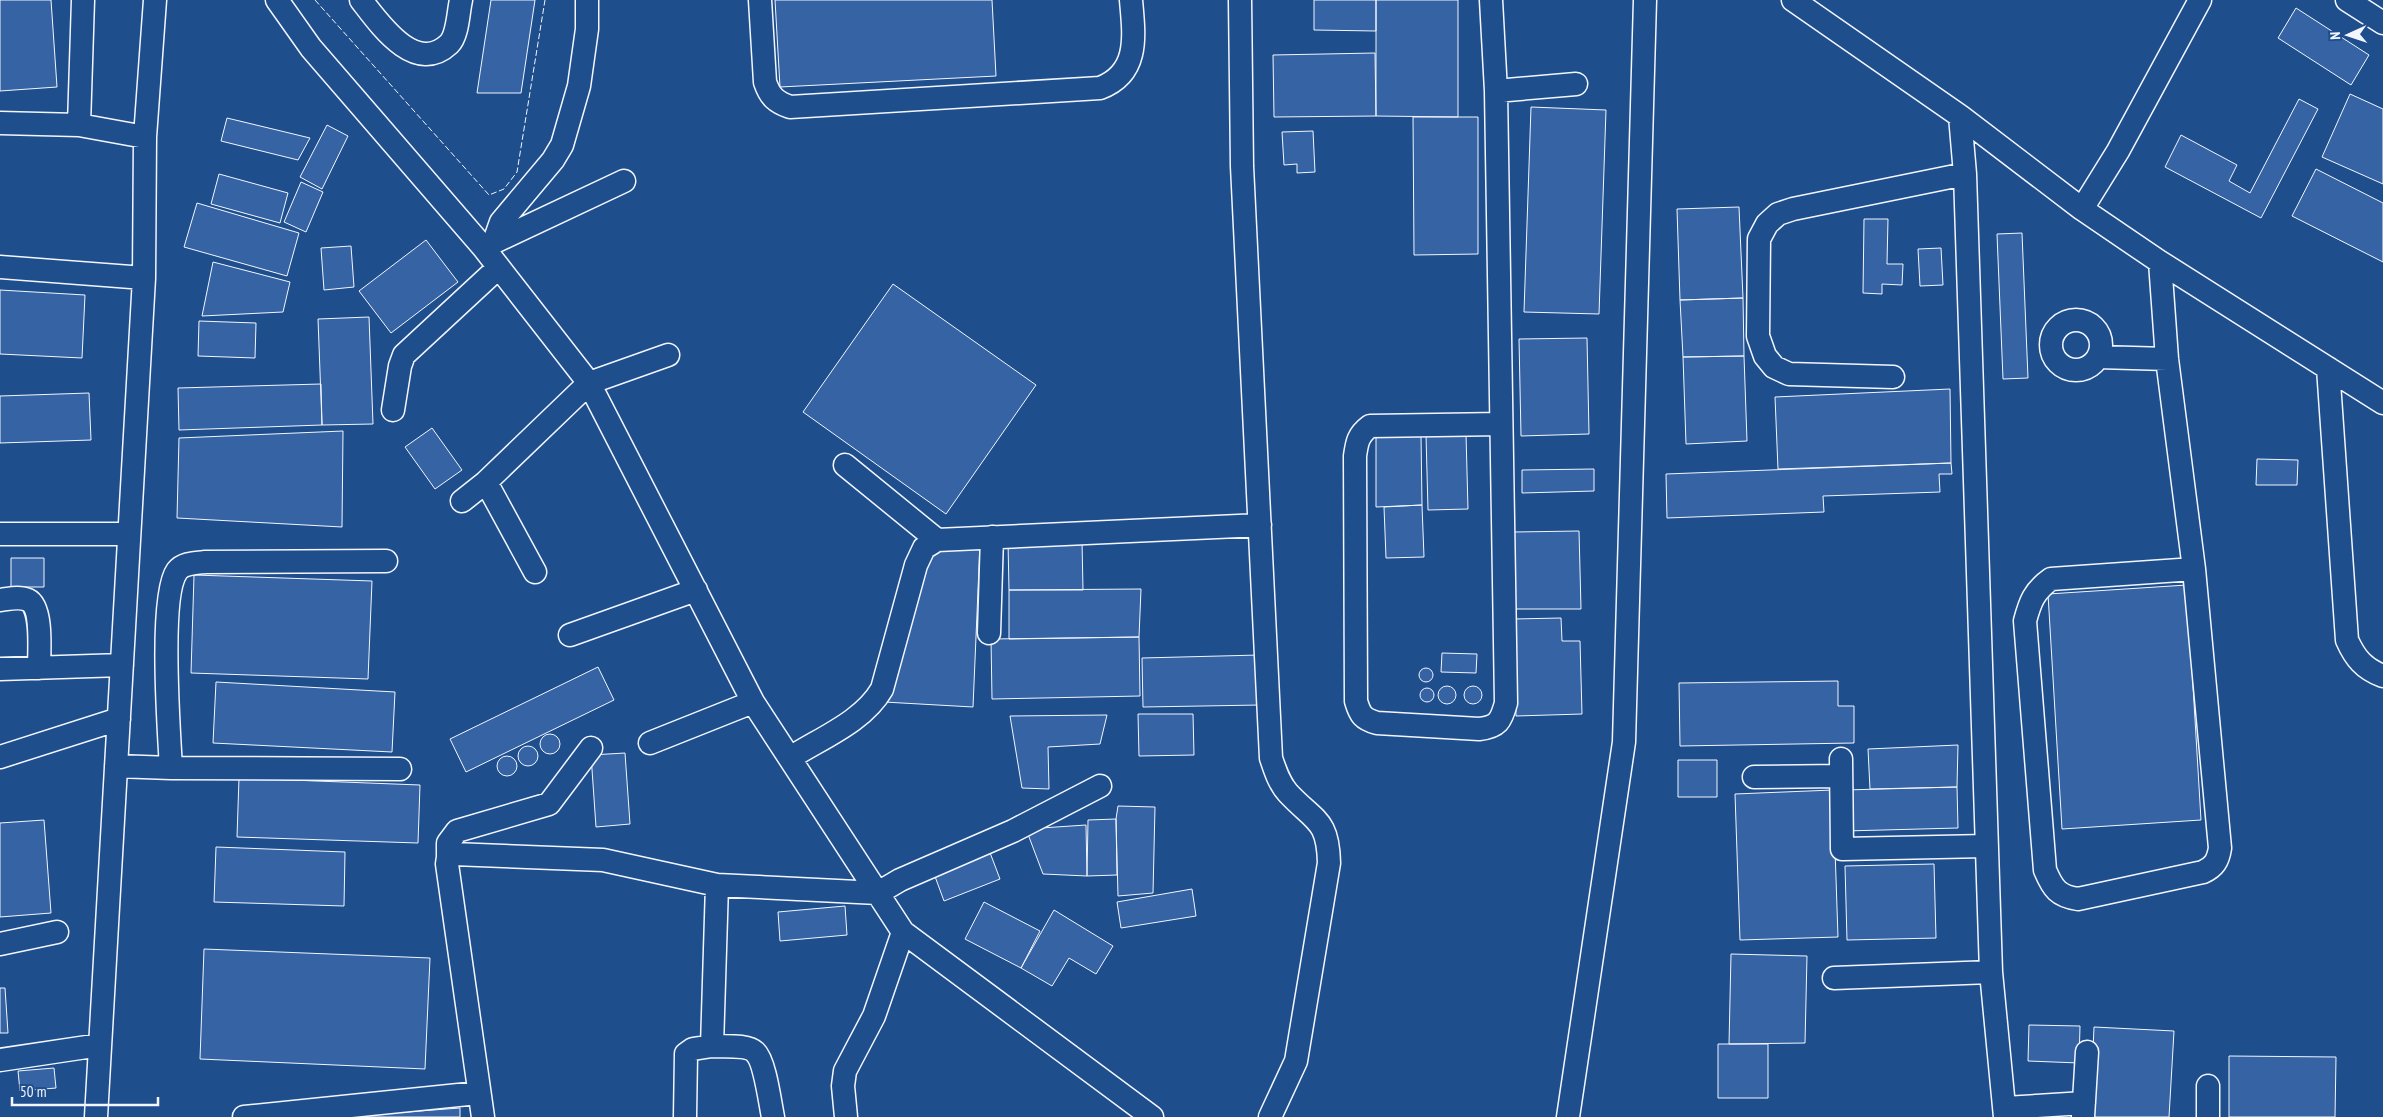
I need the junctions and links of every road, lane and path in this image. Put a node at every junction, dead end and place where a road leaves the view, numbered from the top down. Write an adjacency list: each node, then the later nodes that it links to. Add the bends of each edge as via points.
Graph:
1 (83, 0): 20 (street)
2 (154, 0): 21 (street)
3 (277, 0): 25 (street, via 311,48)
4 (362, 0): 5 (street, via 400,45 419,53 435,52 449,44 456,30)
5 (460, 0)
6 (587, 0): 25 (street, via 587,28 579,86 562,145 501,222)
7 (760, 0): 8 (street, via 765,82 769,94 778,103 790,107 1100,88 1113,83 1125,71 1131,54 1134,34)
8 (1131, 0)
9 (1240, 0): 42 (street, via 1242,166)
10 (1491, 0): 17 (street)
11 (1645, 0): 94 (street, via 1624,742)
12 (1793, 0): 18 (street)
13 (2200, 0): 24 (street, via 2118,151)
14 (2347, 0): 15 (street)
15 (2383, 23)
16 (1576, 84): 17 (street)
17 (1496, 91): 38 (street)
18 (1960, 116): 22 (street); 24 (street)
19 (0, 123): 20 (street)
20 (78, 125): 21 (street)
21 (144, 137): 29 (street)
22 (1965, 174): 34 (street, via 1793,209 1778,214 1766,224 1759,239 1758,336 1765,356 1774,367 1789,374); 69 (street)
23 (624, 181): 25 (street)
24 (2082, 209): 26 (street)
25 (489, 245): 28 (street)
26 (2160, 262): 32 (street); 33 (street)
27 (0, 267): 29 (street)
28 (498, 268): 35 (street); 37 (street, via 404,355)
29 (144, 278): 44 (street)
30 (668, 356): 35 (street)
31 (2098, 357): 32 (street)
32 (2167, 359): 48 (street)
33 (2328, 368): 36 (street); 57 (street, via 2347,640 2365,668)
34 (1893, 377)
35 (589, 383): 40 (street); 50 (street)
36 (2383, 402)
37 (393, 410)
38 (1501, 424): 38 (street, via 1370,426 1357,441 1356,702 1360,715 1367,720 1479,729 1492,728 1502,717 1506,703)
39 (845, 465): 46 (street)
40 (486, 482): 41 (street); 49 (street)
41 (462, 502)
42 (1260, 525): 45 (street); 93 (street, via 1271,758 1278,779 1287,792 1320,824 1328,841 1329,856 1296,1061)
43 (0, 534): 44 (street)
44 (129, 534): 54 (street)
45 (992, 537): 46 (street); 52 (street)
46 (937, 540): 63 (street, via 924,548 916,565 882,689 874,703)
47 (386, 561): 65 (street, via 205,562 186,564 178,570 171,581 168,619 166,694)
48 (2194, 569): 48 (street, via 2220,848 2218,859 2212,868 2202,872 2078,899 2064,897 2051,885 2045,870 2025,621 2030,600 2038,588 2051,579)
49 (535, 572)
50 (696, 590): 53 (street); 58 (street)
51 (0, 600): 55 (street, via 29,600 34,607 38,618)
52 (989, 633)
53 (570, 635)
54 (122, 665): 55 (street); 59 (street)
55 (39, 668): 56 (street)
56 (0, 669)
57 (2383, 676)
58 (753, 702): 60 (street); 63 (street)
59 (119, 719): 62 (street); 64 (street)
60 (650, 743)
61 (591, 748): 70 (street, via 550,804 457,831 448,843)
62 (0, 757)
63 (790, 758): 72 (street)
64 (116, 766): 65 (street); 78 (street)
65 (170, 768): 66 (street)
66 (400, 769)
67 (1754, 776): 69 (street, via 1841,768 1842,849)
68 (1100, 786): 72 (street, via 1013,831 900,880)
69 (1986, 846): 76 (street)
70 (448, 857): 71 (street, via 460,853 603,860); 83 (street)
71 (717, 885): 72 (street); 79 (street)
72 (878, 893): 74 (street)
73 (57, 932): 75 (street)
74 (903, 932): 91 (street, via 874,1016 845,1071); 92 (street)
75 (0, 944)
76 (1991, 972): 77 (street); 85 (street)
77 (1834, 978)
78 (100, 1045): 81 (street); 86 (street)
79 (712, 1046): 89 (street, via 693,1049 686,1054); 90 (street, via 755,1052 760,1060)
80 (2087, 1052): 84 (street)
81 (0, 1060)
82 (2208, 1086): 95 (street)
83 (478, 1092): 87 (street); 88 (street)
84 (2083, 1110): 85 (street)
85 (2005, 1113)
86 (96, 1117)
87 (244, 1117)
88 (482, 1117)
89 (685, 1117)
90 (773, 1117)
91 (846, 1117)
92 (1152, 1117)
93 (1270, 1117)
94 (1568, 1117)
95 (2208, 1117)

